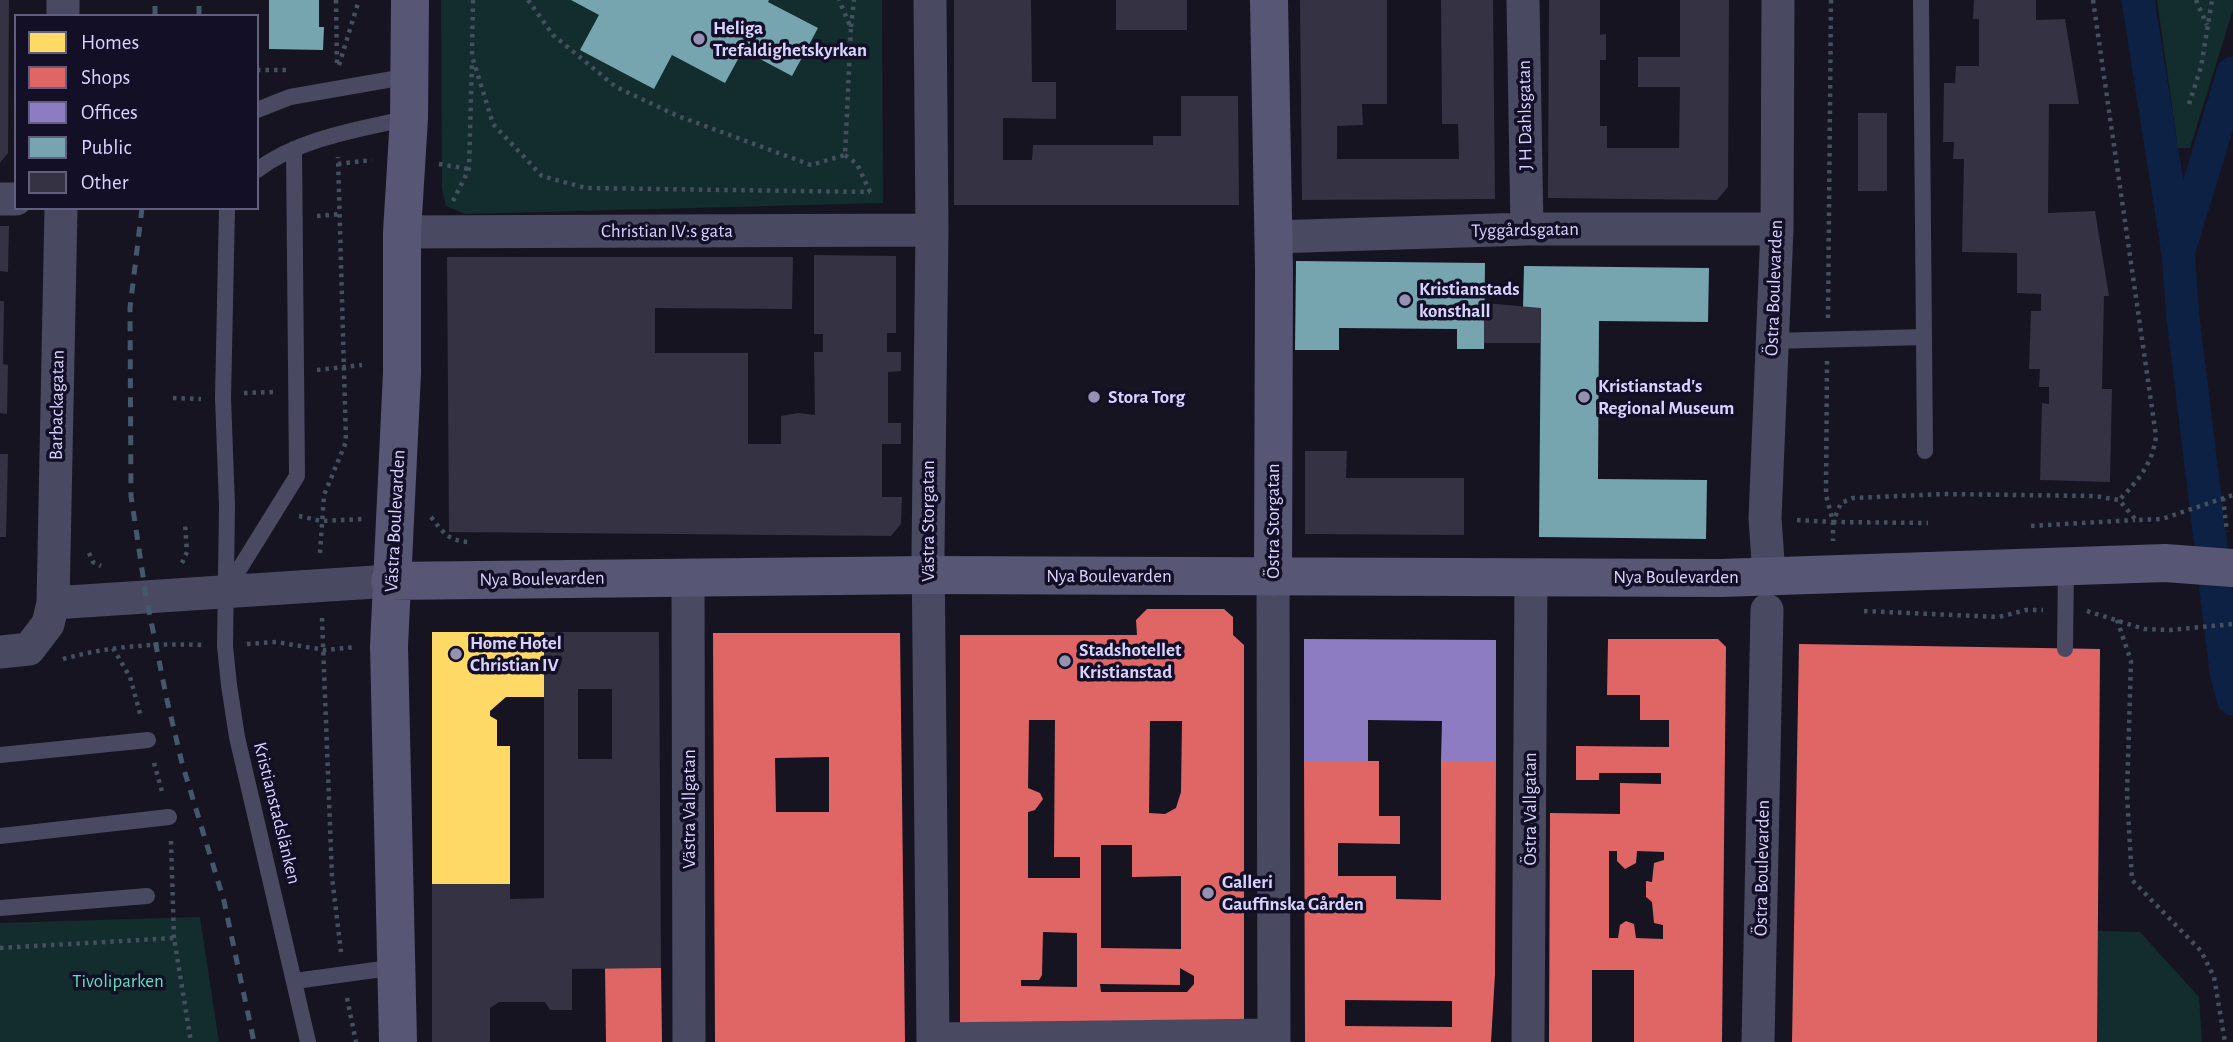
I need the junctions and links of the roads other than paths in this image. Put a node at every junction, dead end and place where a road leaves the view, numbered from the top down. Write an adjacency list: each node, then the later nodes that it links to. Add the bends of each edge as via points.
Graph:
1 (410, 0): 7 (street, Västra Boulevarden)
2 (930, 0): 16 (street, Västra Storgatan)
3 (1269, 0): 18 (street, Östra Storgatan)
4 (1523, 0): 14 (street, J H Dahlsgatan)
5 (1778, 0): 15 (street, Östra Boulevarden)
6 (1921, 0): 19 (lane)
7 (410, 76): 8 (lane, via 290,97); 9 (street, Västra Boulevarden)
8 (259, 109)
9 (409, 118): 10 (lane); 17 (street, Västra Boulevarden)
10 (294, 149): 11 (lane); 31 (lane, via 297,476)
11 (259, 169)
12 (61, 210): 33 (street, Barbackagatan)
13 (228, 210): 31 (lane, Kristianstadslänken, via 223,398)
14 (1527, 229): 15 (street, Tyggårdsgatan); 18 (street, Tyggårdsgatan)
15 (1777, 229): 20 (street, Östra Boulevarden)
16 (932, 230): 17 (street, Christian IV:s gata); 26 (street, Västra Storgatan)
17 (420, 231): 30 (street, Västra Boulevarden, via 402,373)
18 (1273, 237): 28 (street, Östra Storgatan)
19 (1924, 337): 20 (lane); 21 (lane)
20 (1772, 341): 32 (street, Östra Boulevarden, via 1765,519)
21 (1925, 451)
22 (2233, 541): 23 (street, Nya Boulevarden)
23 (2165, 563): 24 (street, Nya Boulevarden); 25 (street, Nya Boulevarden)
24 (2066, 567): 32 (street, Nya Boulevarden); 34 (lane)
25 (2233, 568)
26 (928, 575): 27 (street, Nya Boulevarden); 28 (street, Nya Boulevarden); 45 (street, Västra Storgatan)
27 (688, 576): 30 (street, Nya Boulevarden); 48 (street, Västra Vallgatan)
28 (1273, 577): 29 (street, Nya Boulevarden); 44 (street, Östra Storgatan)
29 (1531, 577): 32 (street, Nya Boulevarden); 49 (street, Östra Vallgatan)
30 (390, 582): 31 (street, Nya Boulevarden); 42 (street, Västra Boulevarden)
31 (226, 592): 33 (street, Nya Boulevarden); 43 (lane, Kristianstadslänken, via 225,646 237,737)
32 (1768, 593): 50 (street, Östra Boulevarden)
33 (53, 603): 35 (street, via 48,624 29,649)
34 (2065, 649)
35 (0, 652)
36 (148, 740): 37 (lane)
37 (0, 755)
38 (170, 817): 39 (lane)
39 (0, 836)
40 (147, 896): 41 (lane)
41 (0, 908)
42 (397, 967): 43 (lane); 47 (street, Västra Boulevarden)
43 (295, 981): 46 (lane, Kristianstadslänken)
44 (1274, 1038): 45 (street)
45 (933, 1040)
46 (308, 1042)
47 (398, 1042)
48 (689, 1042)
49 (1528, 1042)
50 (1758, 1042)

